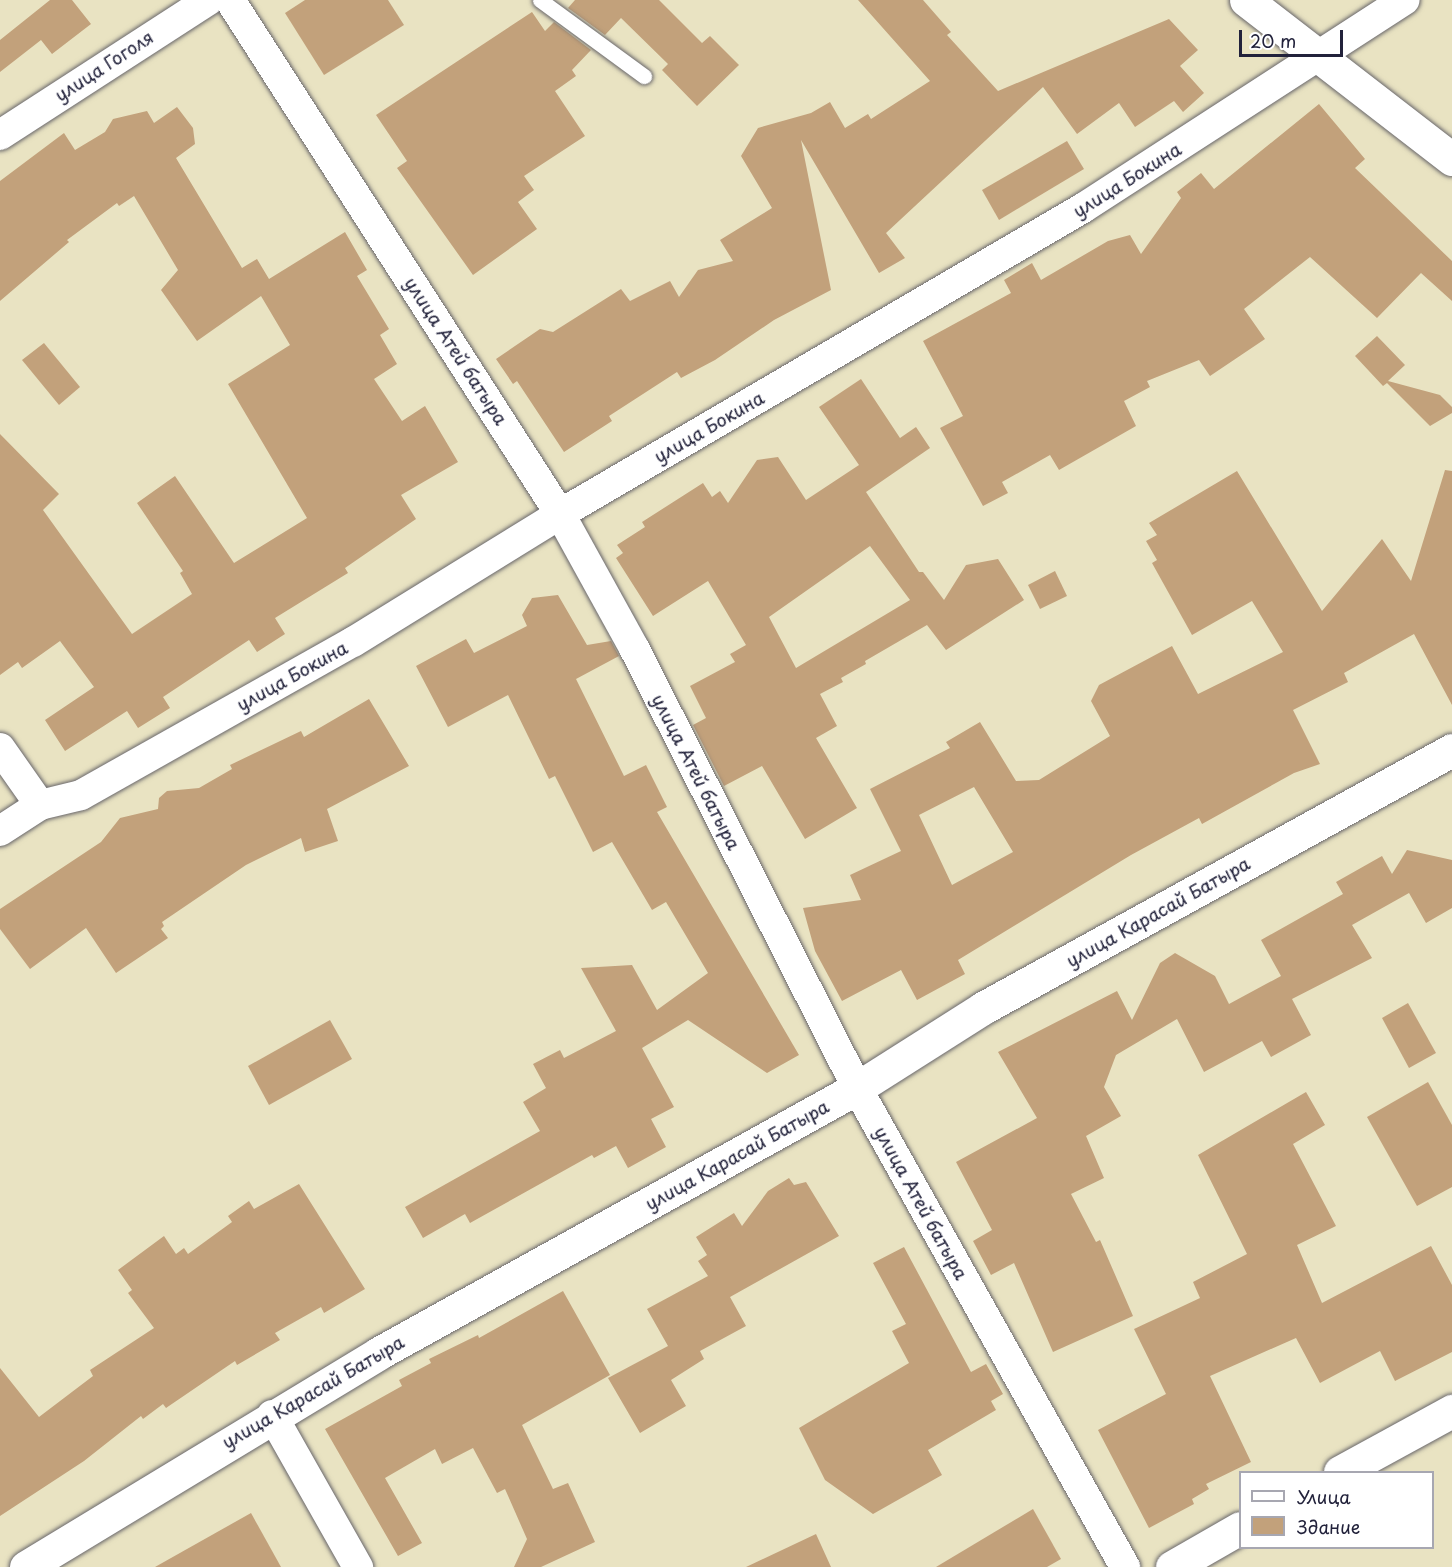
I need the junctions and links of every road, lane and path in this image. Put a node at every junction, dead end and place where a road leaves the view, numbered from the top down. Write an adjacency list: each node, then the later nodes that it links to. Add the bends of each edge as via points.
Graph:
1 (209, 0): 8 (street, улица Гоголя)
2 (230, 0): 10 (street, улица Атей батыра)
3 (540, 0): 7 (lane)
4 (1246, 0): 6 (main road)
5 (1405, 0): 6 (street, улица Бокина)
6 (1320, 56): 9 (main road); 10 (street, улица Бокина, via 1083,208)
7 (644, 76)
8 (0, 135)
9 (1452, 159)
10 (560, 514): 13 (street, улица Бокина, via 353,642 81,795); 15 (street, улица Атей батыра, via 634,648)
11 (0, 748): 13 (street)
12 (1452, 750): 15 (main road, улица Карасай Батыра, via 983,1008)
13 (40, 805): 14 (street, улица Бокина)
14 (0, 831)
15 (857, 1088): 17 (main road, улица Карасай Батыра); 22 (street, улица Атей батыра)
16 (1452, 1412): 18 (main road)
17 (272, 1415): 20 (main road, улица Карасай Батыра); 21 (street)
18 (1344, 1471)
19 (1239, 1529): 23 (main road)
20 (26, 1567)
21 (358, 1567)
22 (1125, 1567)
23 (1172, 1567)

